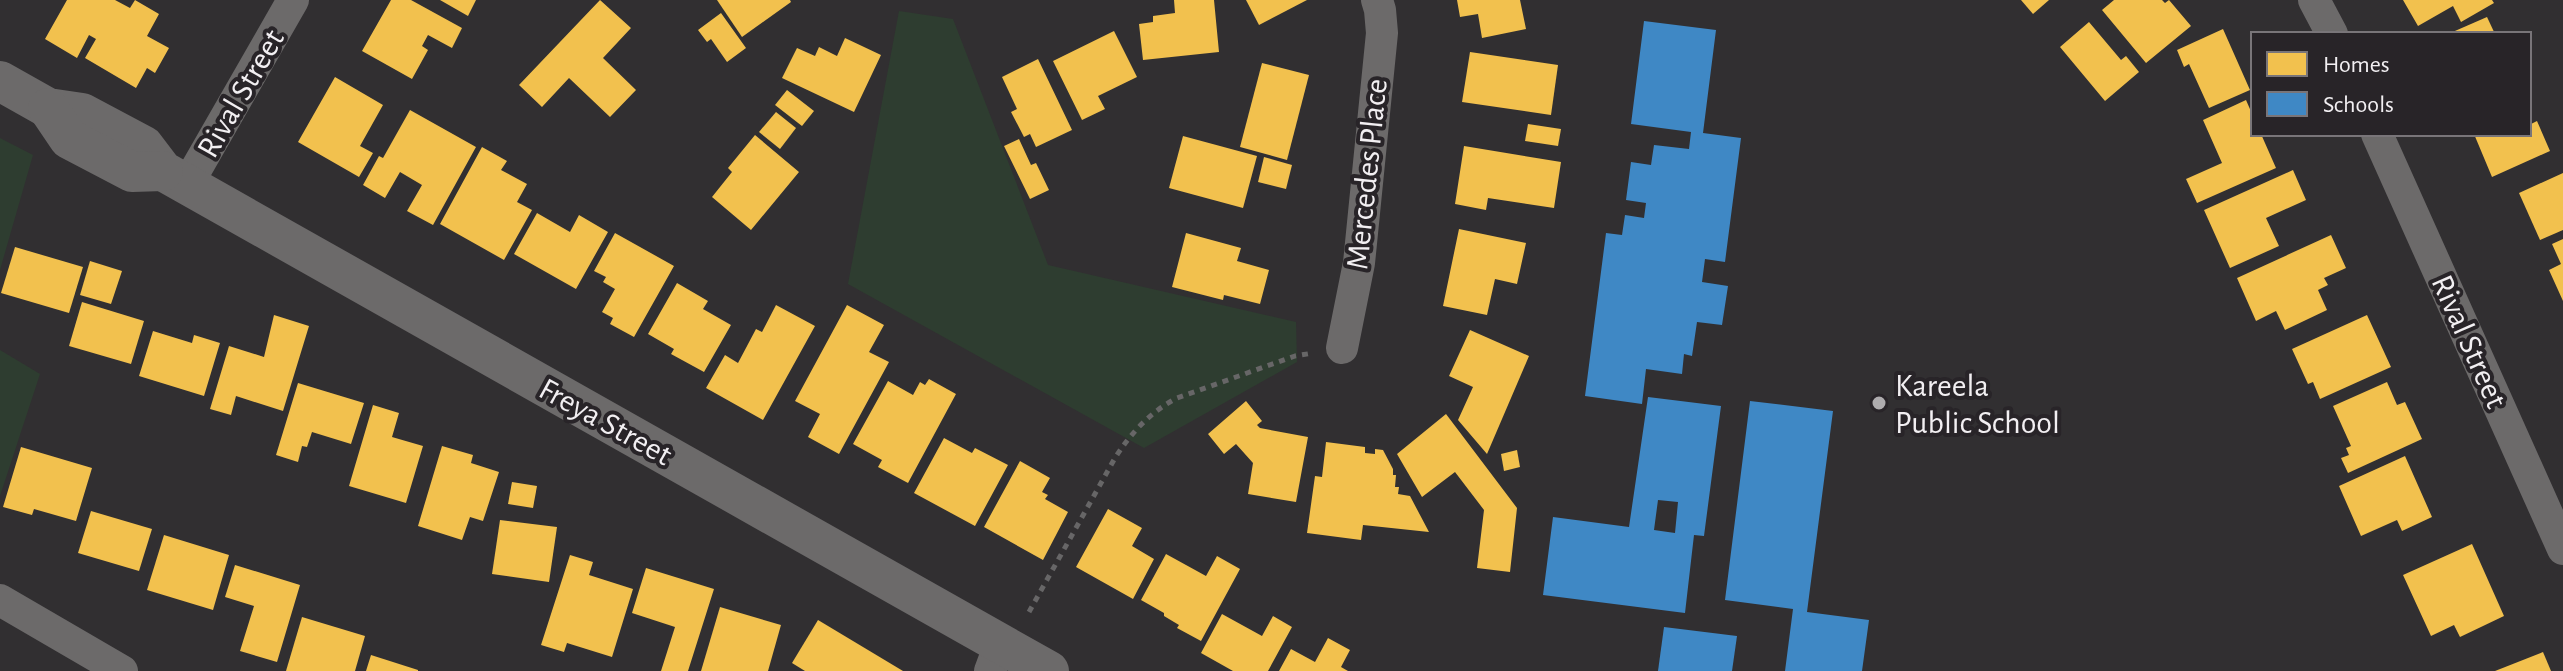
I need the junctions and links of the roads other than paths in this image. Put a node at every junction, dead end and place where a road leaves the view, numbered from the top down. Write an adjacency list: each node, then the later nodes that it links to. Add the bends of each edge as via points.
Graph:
1 (293, 0): 7 (street, Rival Street)
2 (1377, 0): 8 (street, Mercedes Place, via 1382,33 1359,263)
3 (2314, 0): 4 (street)
4 (2331, 32)
5 (0, 81): 7 (street, Freya Street, via 48,108 69,139 132,172)
6 (2378, 136): 9 (street, Rival Street)
7 (175, 178): 11 (street, Freya Street)
8 (1342, 348)
9 (2563, 549)
10 (0, 600): 12 (street)
11 (995, 658): 13 (street, Freya Street)
12 (122, 671)
13 (1049, 671)

